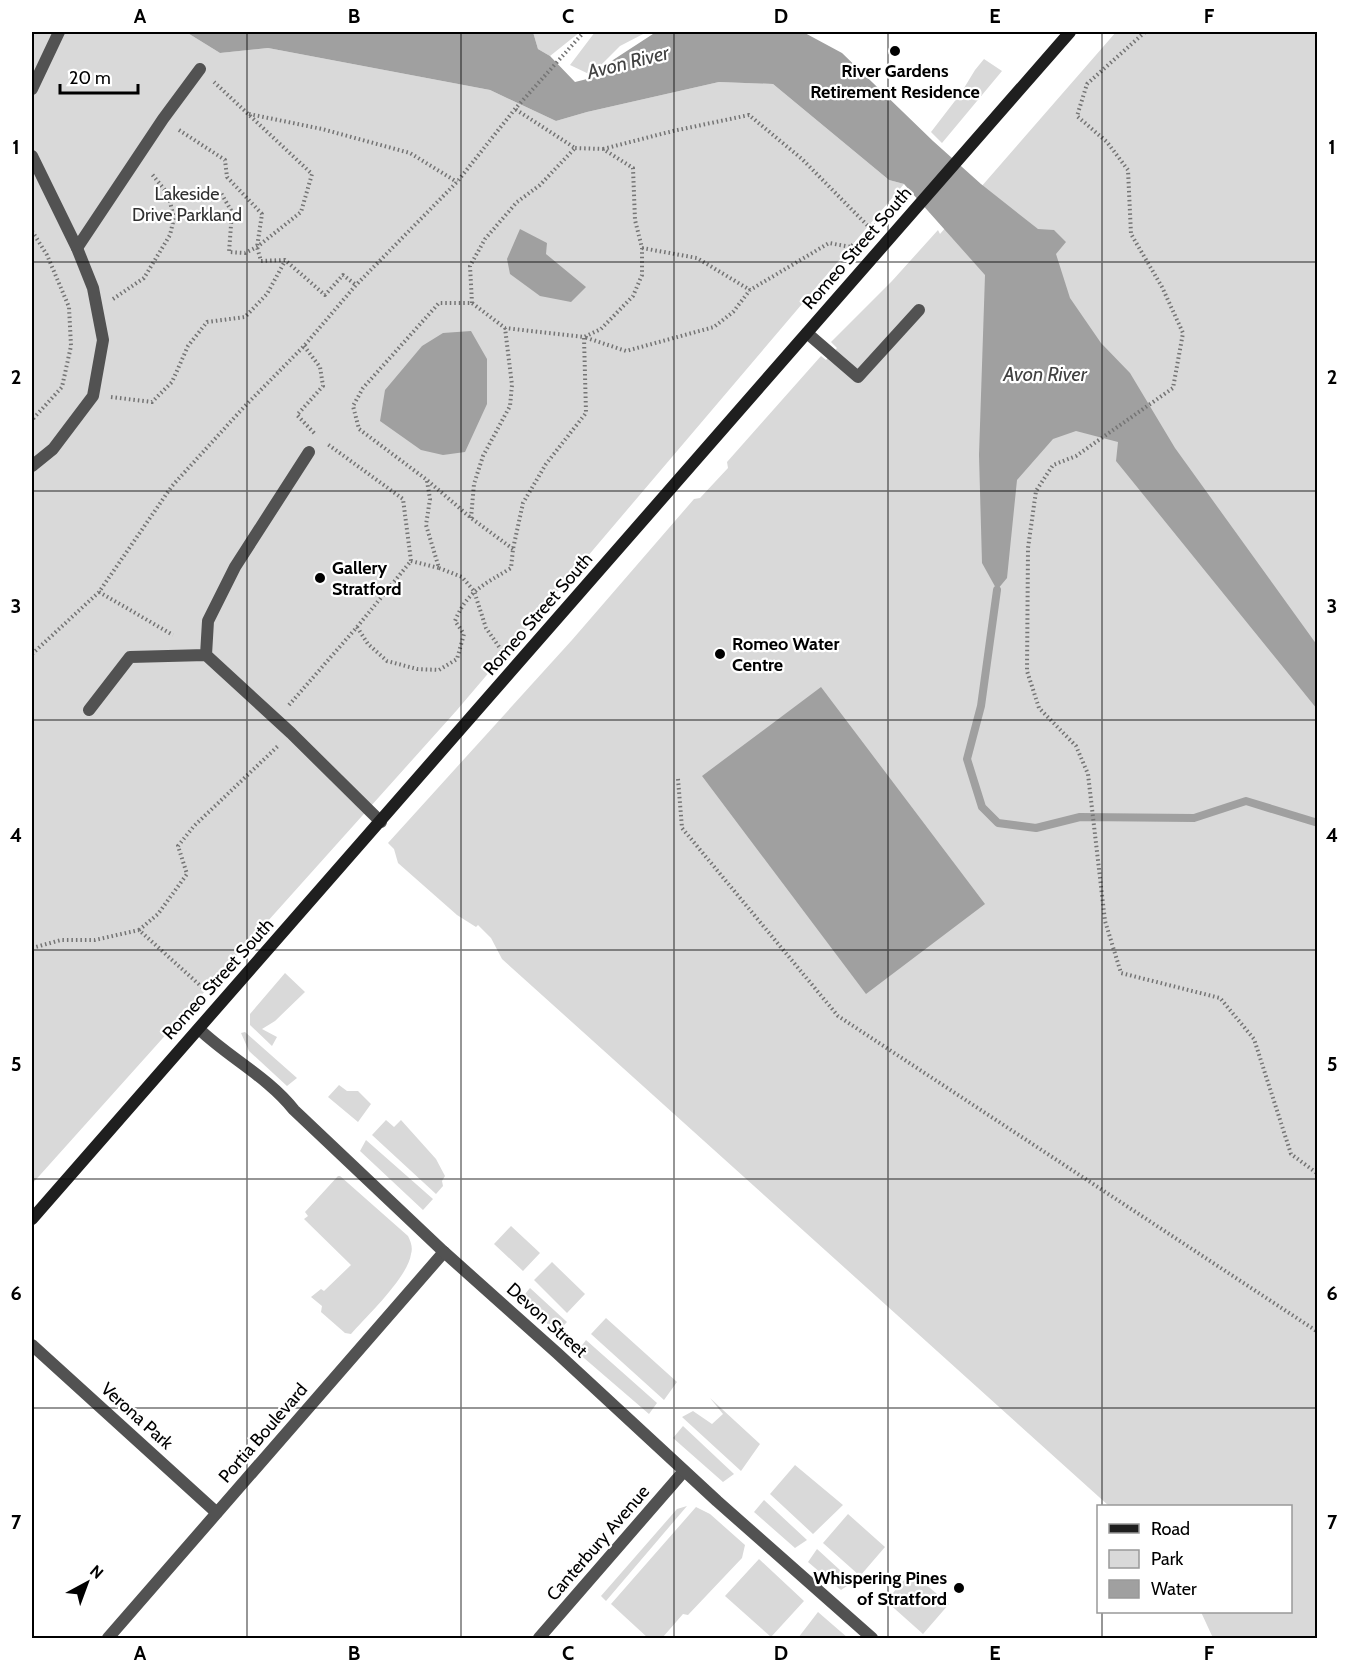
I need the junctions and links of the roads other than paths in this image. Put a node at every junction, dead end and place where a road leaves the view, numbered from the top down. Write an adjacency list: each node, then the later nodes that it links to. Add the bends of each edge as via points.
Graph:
1 (58, 32): 4 (street)
2 (1070, 32): 8 (main road, Romeo Street South)
3 (200, 69): 6 (street)
4 (32, 89)
5 (32, 156): 6 (street)
6 (77, 248): 10 (street, via 93,288 104,340 93,396 53,449)
7 (919, 310): 8 (street, via 858,377)
8 (807, 333): 13 (main road, Romeo Street South)
9 (309, 452): 11 (street, via 230,578 208,621)
10 (32, 466)
11 (206, 655): 12 (street, via 130,657); 13 (street)
12 (89, 710)
13 (381, 822): 14 (main road, Romeo Street South)
14 (199, 1029): 15 (main road, Romeo Street South); 16 (street, Devon Street, via 283,1096)
15 (32, 1219)
16 (444, 1252): 18 (street, Devon Street); 19 (street, Portia Boulevard)
17 (32, 1345): 19 (street, Verona Park)
18 (684, 1471): 21 (street, Canterbury Avenue); 22 (street, Devon Street)
19 (217, 1514): 20 (street, Portia Boulevard)
20 (108, 1638)
21 (539, 1638)
22 (872, 1638)

